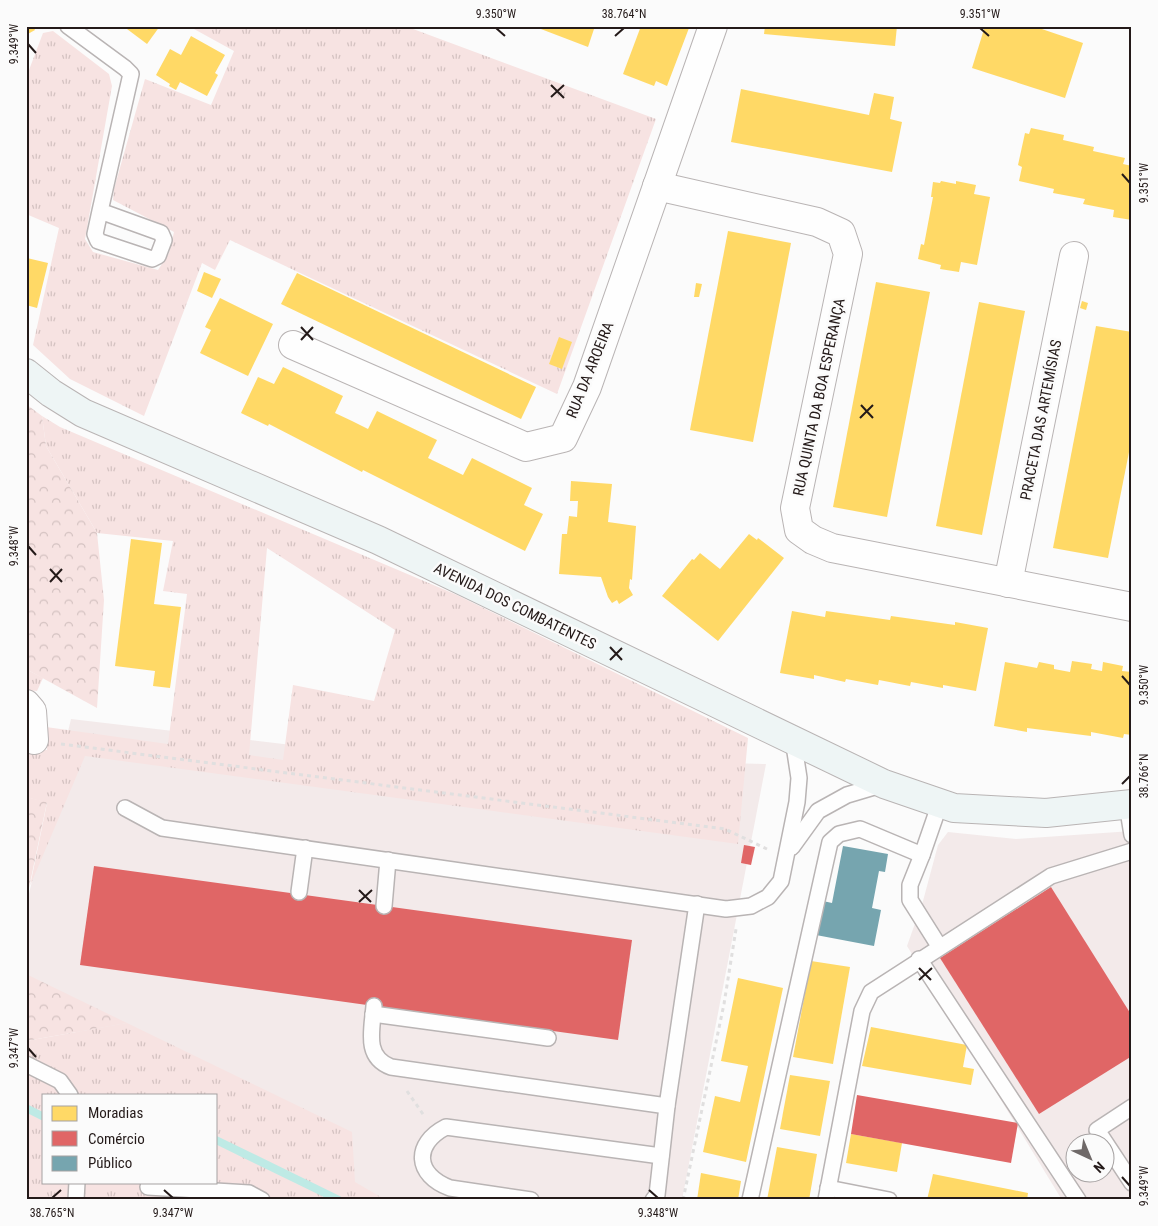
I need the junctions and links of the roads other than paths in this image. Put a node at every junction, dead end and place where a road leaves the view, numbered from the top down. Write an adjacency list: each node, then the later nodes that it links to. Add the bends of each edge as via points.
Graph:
1 (68, 26): 4 (lane, via 131,74)
2 (713, 26): 3 (street, RUA DA AROEIRA)
3 (657, 186): 6 (street, RUA DA AROEIRA, via 587,387 563,438 526,446); 8 (street, RUA QUINTA DA BOA ESPERANÇA, via 818,222 841,233 848,254 796,508 799,530 832,548)
4 (100, 211)
5 (1074, 256): 8 (street, PRACETA DAS ARTEMÍSIAS)
6 (293, 345)
7 (26, 373): 11 (street, AVENIDA DOS COMBATENTES, via 83,413 378,540)
8 (1008, 583): 9 (street, RUA QUINTA DA BOA ESPERANÇA)
9 (1132, 607)
10 (26, 704): 12 (street, via 32,711)
11 (793, 739): 13 (street, AVENIDA DOS COMBATENTES); 21 (lane, via 799,778)
12 (34, 740)
13 (884, 784): 14 (street, AVENIDA DOS COMBATENTES); 21 (lane, via 847,795 818,811)
14 (940, 803): 15 (street, AVENIDA DOS COMBATENTES, via 954,808 1046,813); 20 (lane)
15 (1129, 804): 17 (lane)
16 (125, 808): 18 (lane, via 162,828)
17 (1132, 835)
18 (305, 848): 22 (lane); 23 (lane)
19 (1132, 851): 26 (lane, via 1051,876)
20 (922, 855): 26 (lane, via 910,885 910,900); 42 (lane, via 860,829 839,834 830,842)
21 (786, 857): 24 (lane, via 781,882 768,897 751,906)
22 (388, 860): 24 (lane); 25 (lane)
23 (299, 892)
24 (697, 904): 31 (lane)
25 (384, 906)
26 (939, 946): 27 (lane)
27 (919, 959): 37 (lane, via 879,984 866,1001); 44 (lane)
28 (548, 1038): 31 (lane, via 374,1010 370,1044 375,1057 392,1067)
29 (26, 1064): 30 (lane, via 60,1081)
30 (69, 1094)
31 (667, 1106): 33 (lane)
32 (1132, 1107): 34 (lane, via 1097,1130)
33 (661, 1156): 40 (lane, via 446,1127 428,1141 423,1167 438,1184); 41 (lane, via 657,1195)
34 (1131, 1179)
35 (77, 1184): 38 (lane)
36 (148, 1187): 39 (lane, via 249,1193)
37 (827, 1194): 43 (lane)
38 (76, 1200)
39 (262, 1200)
40 (531, 1200)
41 (653, 1200)
42 (750, 1200)
43 (889, 1200)
44 (1078, 1200)

